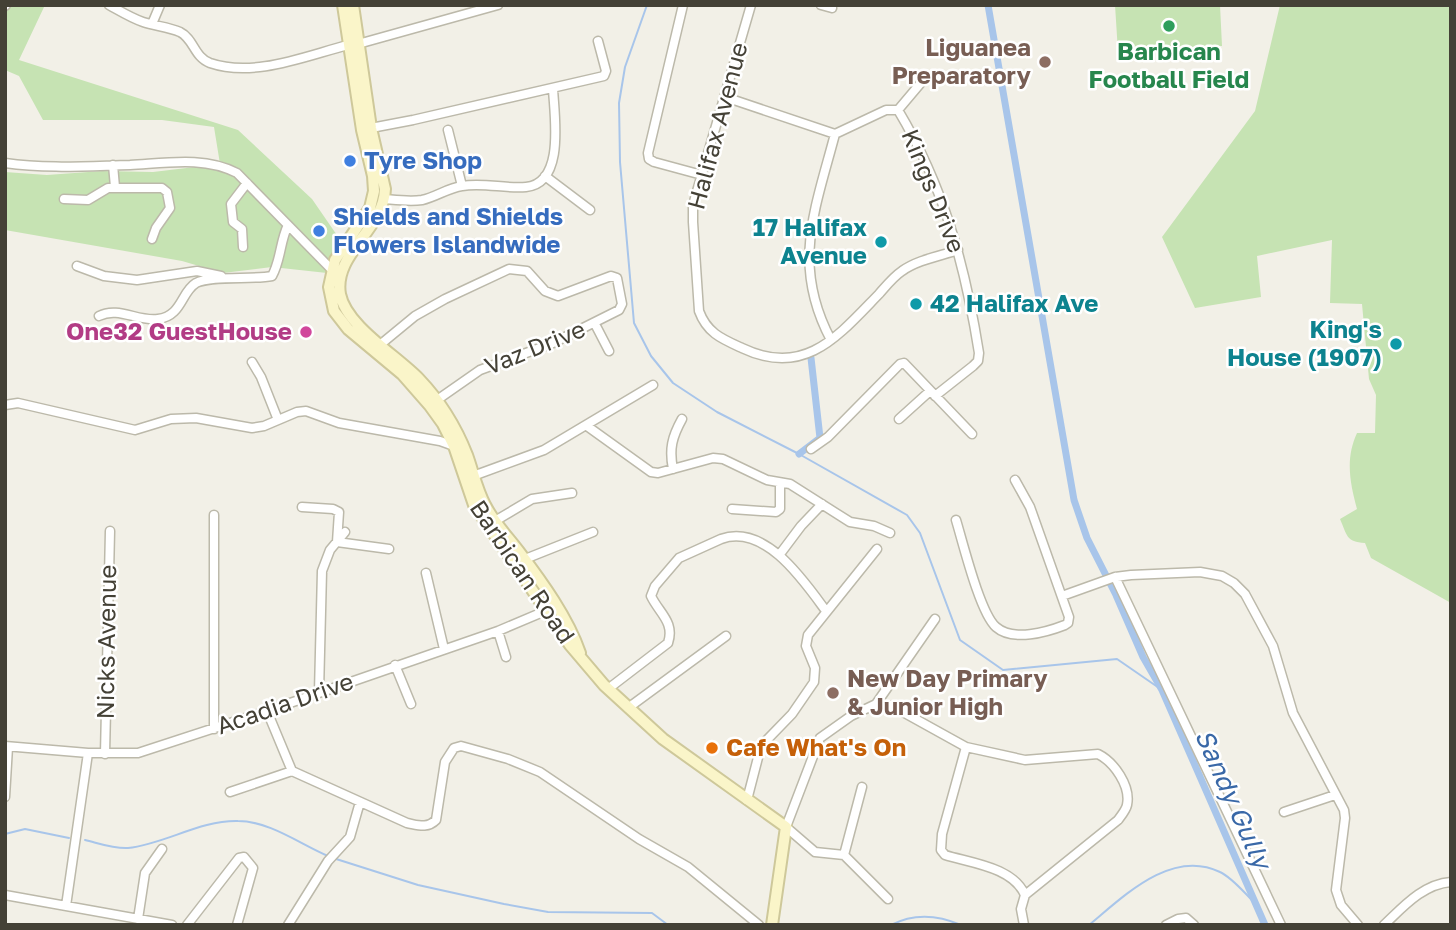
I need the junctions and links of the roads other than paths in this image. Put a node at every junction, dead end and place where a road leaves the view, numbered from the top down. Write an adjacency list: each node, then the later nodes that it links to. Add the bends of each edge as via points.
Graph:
1 (109, 5): 10 (street)
2 (160, 5): 10 (street)
3 (343, 5): 12 (main road)
4 (354, 5): 12 (main road)
5 (498, 5): 12 (street)
6 (683, 5): 22 (street, via 648,153 654,162)
7 (751, 5): 15 (street, Halifax Avenue)
8 (821, 5): 9 (street)
9 (832, 8)
10 (152, 24): 12 (street, via 190,39 199,57 234,67 259,68)
11 (598, 41): 14 (street, via 604,75)
12 (353, 45): 17 (main road); 35 (main road, via 374,191 370,208 341,248)
13 (925, 78): 16 (street)
14 (553, 88): 17 (street); 23 (street, via 555,150)
15 (725, 97): 19 (street); 22 (street, Halifax Avenue)
16 (898, 110): 19 (street, Kings Drive, via 886,110); 33 (street, Kings Drive, via 933,179)
17 (371, 128): 28 (main road)
18 (448, 130): 25 (street)
19 (835, 134): 39 (street, via 809,245 813,295)
20 (5, 163): 21 (street, via 58,168)
21 (113, 165): 24 (street, via 195,162 225,167); 26 (street)
22 (702, 174): 39 (street, Halifax Avenue, via 692,222 703,323 714,335 758,356 778,359 806,356)
23 (545, 176): 25 (street, via 531,186); 29 (street)
24 (247, 183): 30 (street); 32 (street, via 231,204 233,222 242,229)
25 (462, 186): 28 (street, via 420,200)
26 (115, 187): 27 (street, via 88,200); 31 (street, via 157,186 167,192 170,208)
27 (64, 199)
28 (384, 199): 35 (main road)
29 (590, 210)
30 (288, 225): 35 (street); 36 (street, via 272,276)
31 (152, 239)
32 (243, 247)
33 (958, 250): 39 (street, Halifax Avenue, via 901,271); 44 (street, Kings Drive, via 978,361)
34 (77, 266): 36 (street, via 104,276 137,280 197,271)
35 (336, 274): 40 (main road, Barbican Road, via 345,309); 52 (main road, Barbican Road, via 330,298 340,320 415,387)
36 (232, 278): 37 (street, via 197,282 179,308 158,320 111,312)
37 (99, 316)
38 (595, 324): 40 (street, Vaz Drive, via 621,307 617,278 612,275 558,296 551,295 527,271 509,269 444,299); 41 (street); 45 (street, Vaz Drive, via 480,370)
39 (831, 340)
40 (381, 344): 45 (main road, Barbican Road)
41 (609, 351)
42 (252, 362): 47 (street)
43 (653, 385): 50 (street)
44 (933, 393): 49 (street, Kings Drive); 51 (street); 53 (street, via 908,366 900,364)
45 (437, 400): 55 (main road, Barbican Road, via 461,440)
46 (5, 405): 47 (street, via 18,403 135,430 171,419 195,418 252,428)
47 (278, 419): 52 (street, via 306,411 339,423)
48 (682, 419): 54 (street, via 670,450)
49 (899, 419)
50 (587, 426): 54 (street, via 651,472); 55 (street, via 544,450)
51 (972, 434)
52 (454, 446): 77 (main road, Barbican Road, via 474,505)
53 (811, 449)
54 (673, 469): 57 (street, via 717,458)
55 (473, 476): 64 (main road, Barbican Road)
56 (1015, 480): 76 (street, via 1030,507)
57 (780, 484): 59 (street, via 790,484); 61 (street, via 780,509 776,512)
58 (572, 494): 64 (street, via 532,499)
59 (822, 504): 68 (street, via 850,522); 72 (street)
60 (302, 507): 69 (street, via 339,512)
61 (732, 509)
62 (214, 515): 91 (street)
63 (956, 520): 76 (street, via 987,614 997,628 1027,634 1062,627 1069,617)
64 (495, 521): 73 (main road, Barbican Road)
65 (110, 531): 95 (street, Nicks Avenue)
66 (345, 532): 69 (street)
67 (593, 532): 73 (street)
68 (890, 533)
69 (337, 542): 70 (street); 86 (street, via 322,571)
70 (389, 549)
71 (877, 549): 78 (street)
72 (780, 555): 78 (street); 85 (street, via 744,537 727,536 679,558 652,596 671,628 668,643)
73 (525, 559): 77 (main road, Barbican Road)
74 (426, 573): 82 (street)
75 (1115, 576): 76 (street); 99 (street, via 1200,572 1222,576 1241,589 1273,646 1293,713); 122 (street)
76 (1062, 596)
77 (552, 608): 80 (street, Acadia Drive); 85 (main road, Barbican Road)
78 (826, 611): 101 (street, via 806,640 816,673 814,682 761,746)
79 (935, 619): 88 (street)
80 (498, 631): 82 (street, Acadia Drive); 83 (street)
81 (726, 636): 89 (street)
82 (444, 649): 84 (street, Acadia Drive)
83 (506, 657)
84 (396, 666): 86 (street, Acadia Drive); 87 (street)
85 (608, 689): 89 (main road, Barbican Road)
86 (319, 692): 90 (street, Acadia Drive)
87 (411, 704)
88 (876, 704): 93 (street, via 892,706); 104 (street, via 820,738)
89 (628, 708): 101 (main road, Barbican Road)
90 (267, 711): 91 (street, Acadia Drive); 96 (street)
91 (214, 729): 95 (street, Acadia Drive, via 138,753)
92 (7, 746): 94 (street, Acadia Drive); 100 (street)
93 (966, 747): 109 (street, via 941,850 1004,873 1018,882); 109 (street, via 1025,760 1098,754 1112,764 1124,786 1127,805 1118,820)
94 (88, 753): 95 (street, Acadia Drive); 111 (street)
95 (104, 754)
96 (292, 771): 98 (street); 102 (street)
97 (862, 787): 106 (street)
98 (230, 792)
99 (1335, 795): 103 (street); 123 (street, via 1345,818 1336,890 1341,905)
100 (5, 797)
101 (747, 800): 104 (main road, Barbican Road)
102 (360, 802): 113 (street, via 350,837 331,858); 117 (street, via 407,822 429,825 436,820 445,762 454,748 508,759 540,772 688,867)
103 (1284, 812)
104 (786, 827): 106 (street, via 816,852); 118 (main road)
105 (162, 849): 112 (street, via 145,873)
106 (844, 855): 110 (street)
107 (1451, 883): 124 (street, via 1420,893)
108 (5, 895): 111 (street)
109 (1025, 895): 119 (street, via 1021,909)
110 (888, 899)
111 (66, 906): 112 (street)
112 (138, 919): 114 (street)
113 (289, 924)
114 (172, 925)
115 (187, 925): 116 (street, via 244,857 253,868)
116 (237, 925)
117 (759, 925)
118 (772, 925)
119 (1024, 925)
120 (1166, 925): 121 (street, via 1186,918)
121 (1194, 925)
122 (1280, 925)
123 (1358, 925)
124 (1384, 925)

